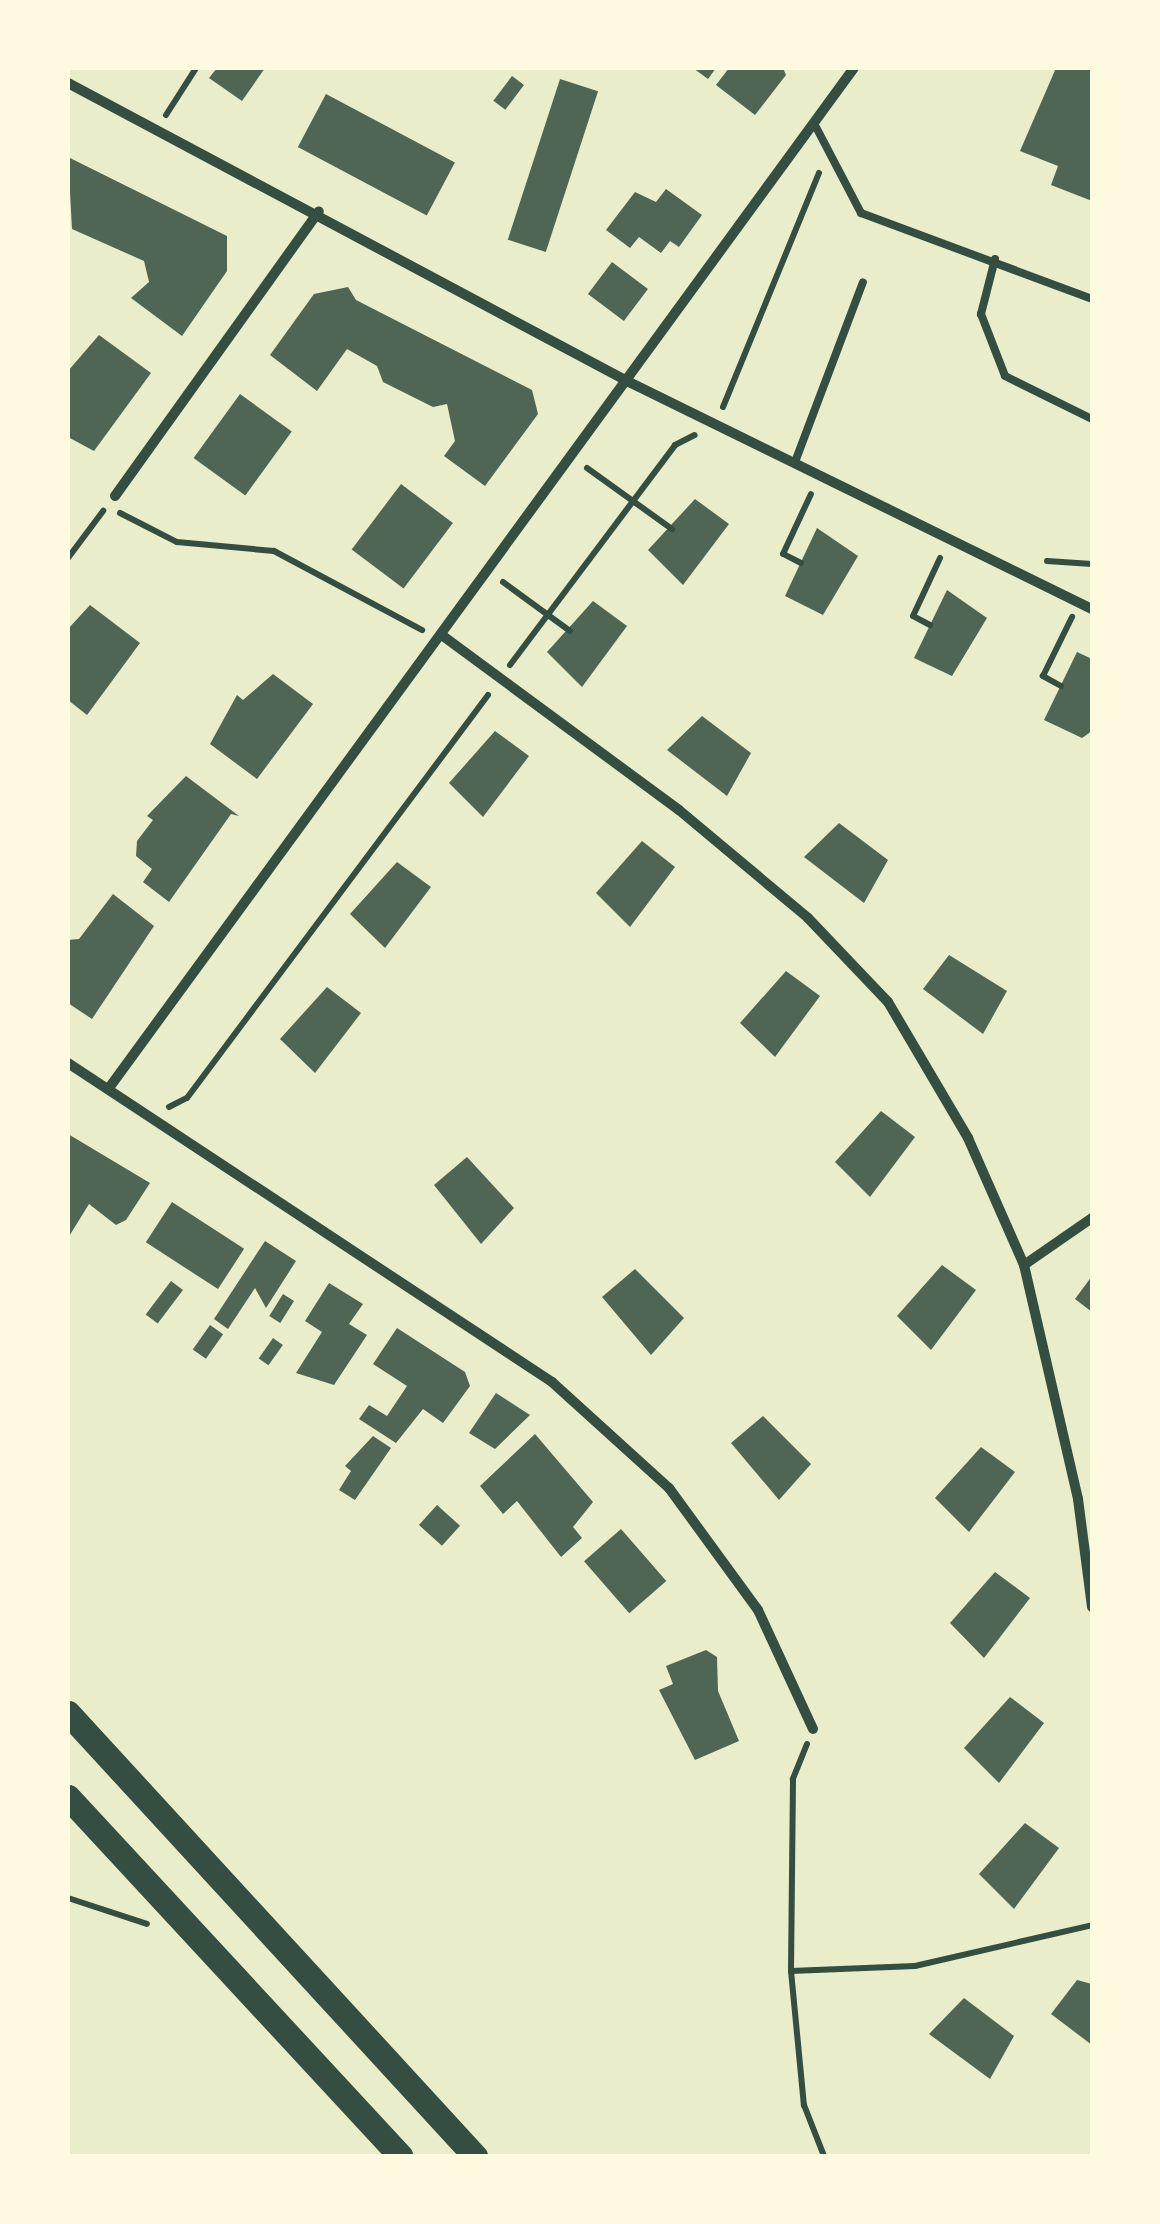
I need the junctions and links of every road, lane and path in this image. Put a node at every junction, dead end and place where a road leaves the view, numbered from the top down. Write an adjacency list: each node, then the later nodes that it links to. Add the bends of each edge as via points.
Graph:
1 (196, 68): 5 (path)
2 (854, 68): 4 (street)
3 (68, 83): 5 (street)
4 (816, 127): 6 (lane); 11 (street)
5 (158, 130): 7 (street)
6 (831, 156): 8 (lane, via 860,213); 13 (path)
7 (319, 211): 11 (street); 17 (street)
8 (996, 259): 10 (lane); 12 (lane, via 980,314 1005,376)
9 (863, 282): 15 (lane)
10 (1092, 299)
11 (630, 382): 13 (street); 14 (street)
12 (1092, 419)
13 (717, 424): 15 (street); 18 (path, via 675,445)
14 (573, 458): 18 (path); 23 (street)
15 (795, 462): 16 (street)
16 (820, 475): 20 (street); 22 (path, via 783,554)
17 (115, 496): 21 (path); 29 (path, via 122,520 177,542 274,550)
18 (632, 500): 19 (path); 26 (path)
19 (672, 529)
20 (949, 538): 24 (street); 27 (path, via 913,616)
21 (68, 558)
22 (800, 563)
23 (489, 573): 26 (path); 29 (street)
24 (1078, 603): 25 (street); 31 (path, via 1043,676)
25 (1092, 610)
26 (546, 613): 28 (path); 30 (path)
27 (930, 625)
28 (570, 632)
29 (443, 636): 30 (street); 33 (street)
30 (500, 679): 34 (path, via 186,1098); 36 (street, via 808,918 888,1002 968,1138)
31 (1060, 686)
32 (69, 1067): 33 (street)
33 (109, 1088): 34 (street)
34 (151, 1116): 39 (street, via 552,1382 669,1488 758,1610)
35 (1092, 1218): 36 (street)
36 (1024, 1265): 37 (street)
37 (1092, 1606)
38 (68, 1713): 44 (main road)
39 (813, 1729): 42 (path, via 793,1779)
40 (68, 1797): 43 (main road)
41 (1092, 1925): 42 (path, via 915,1966)
42 (791, 1971): 45 (path, via 804,2105)
43 (400, 2156)
44 (475, 2156)
45 (824, 2156)

